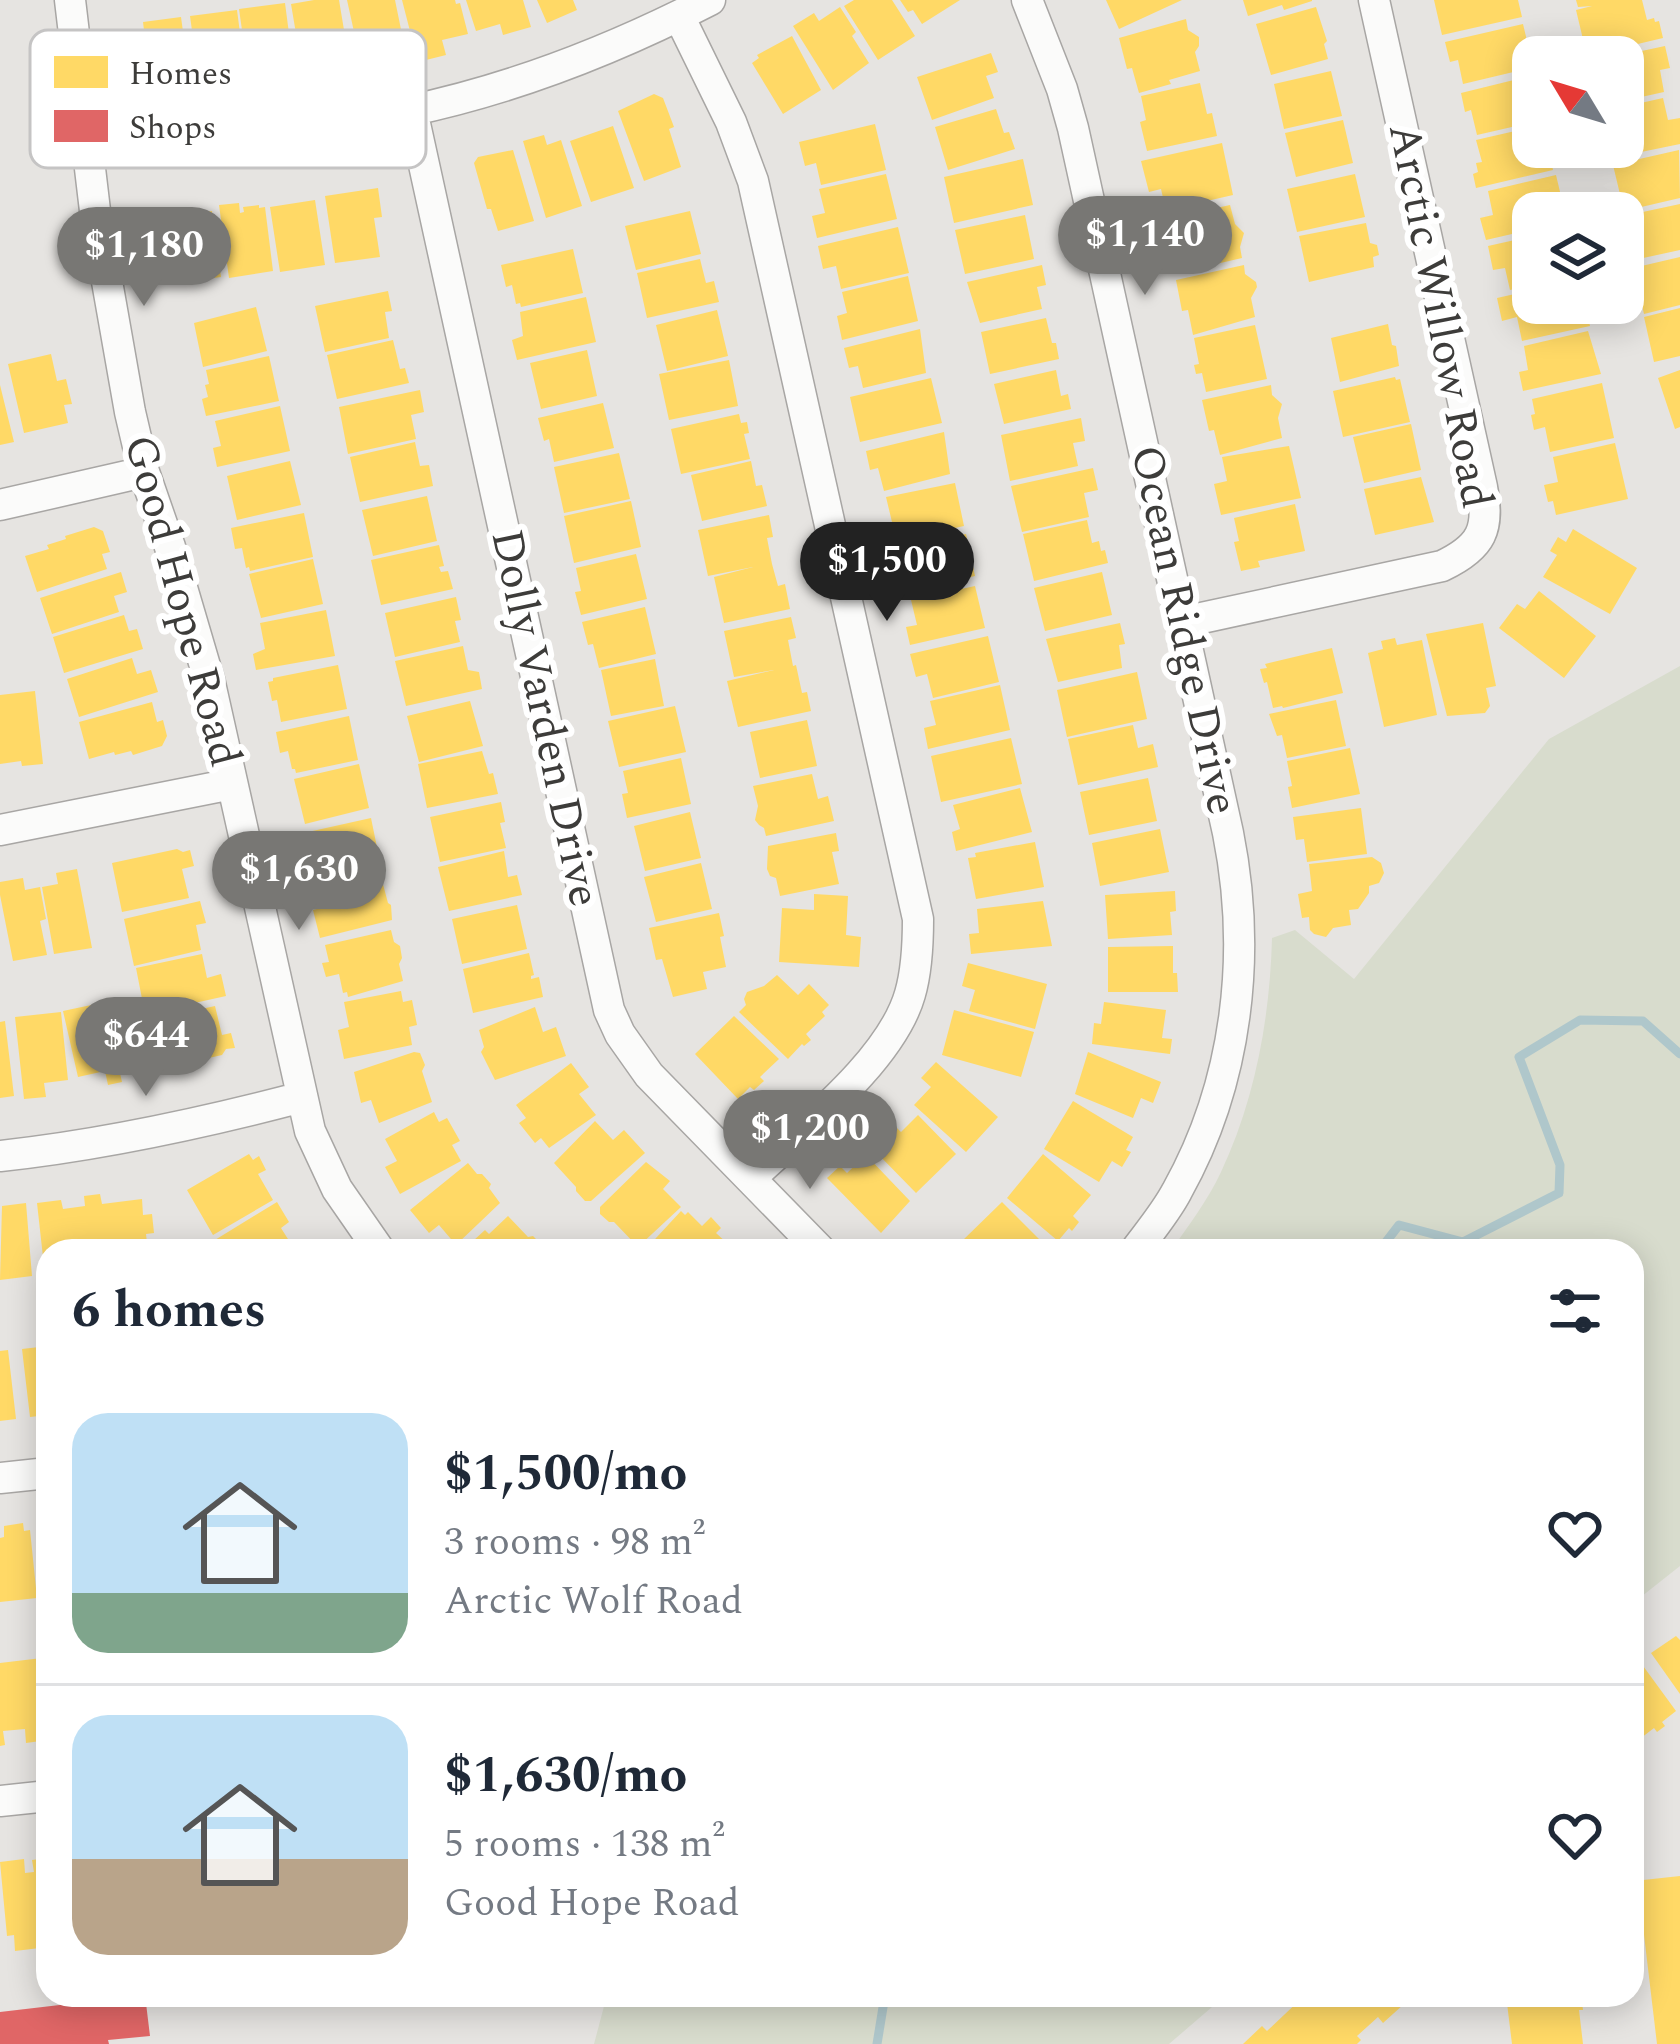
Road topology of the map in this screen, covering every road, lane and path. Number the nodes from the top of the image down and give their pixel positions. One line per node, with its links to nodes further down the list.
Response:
1 (70, 0): 6 (street, Good Hope Road)
2 (710, 0): 5 (street)
3 (1028, 0): 12 (street, Ocean Ridge Drive)
4 (1373, 0): 12 (street, Arctic Willow Road)
5 (679, 16): 7 (street); 17 (street)
6 (74, 30)
7 (426, 106)
8 (91, 168): 10 (street, Good Hope Road)
9 (425, 168): 17 (street, Dolly Varden Drive)
10 (143, 472): 11 (street); 13 (street, Good Hope Road)
11 (0, 505)
12 (1183, 622): 20 (street, Ocean Ridge Drive)
13 (232, 784): 14 (street); 15 (street, Good Hope Road)
14 (0, 830)
15 (302, 1097): 16 (street); 18 (street, Good Hope Road)
16 (0, 1156)
17 (751, 1178): 19 (street, Dolly Varden Drive)
18 (372, 1239)
19 (809, 1239)
20 (1143, 1239)
21 (36, 1474): 22 (street)
22 (0, 1478)
23 (36, 1797): 24 (street)
24 (0, 1801)

